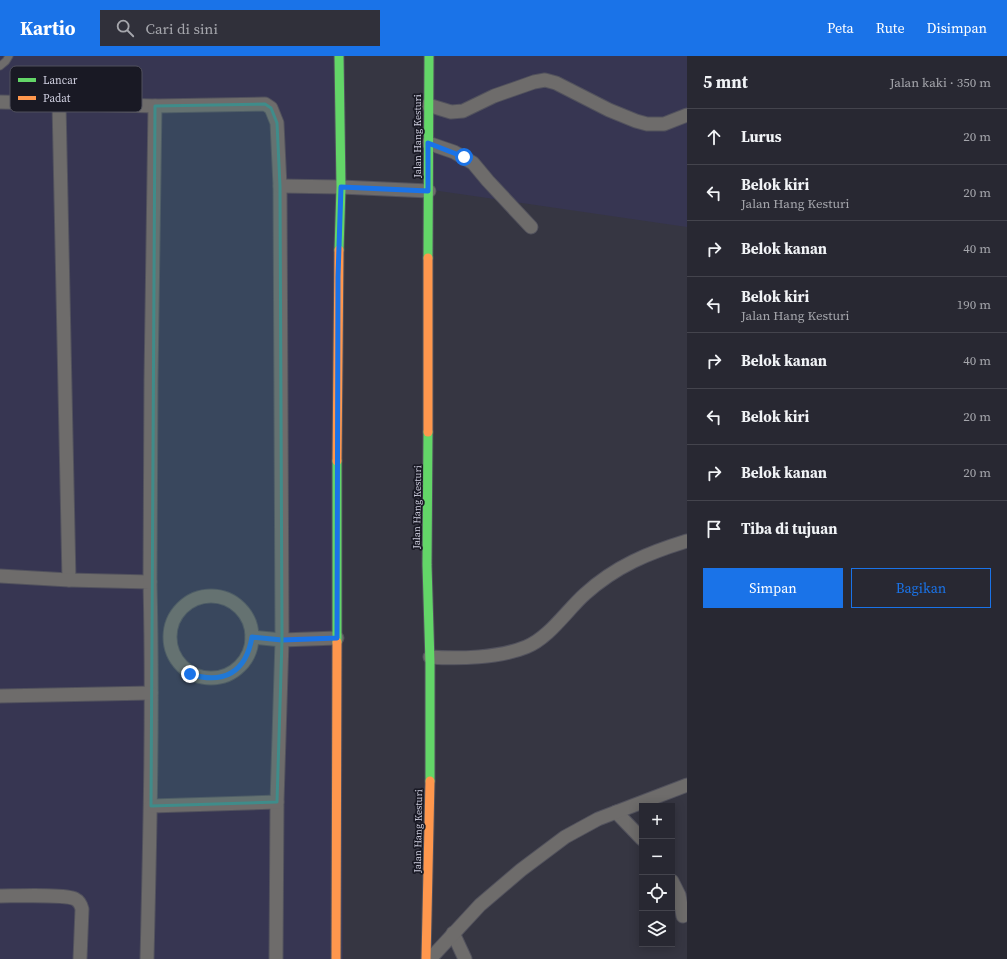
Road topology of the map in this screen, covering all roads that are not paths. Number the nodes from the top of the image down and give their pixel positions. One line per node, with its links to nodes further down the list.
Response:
1 (9, 56): 4 (lane)
2 (339, 56): 14 (main road)
3 (429, 56): 7 (main road, Jalan Hang Kesturi)
4 (0, 66)
5 (0, 102): 6 (street)
6 (10, 102)
7 (428, 105): 11 (street); 12 (main road, Jalan Hang Kesturi)
8 (142, 106): 9 (street)
9 (155, 106): 13 (street); 20 (street)
10 (59, 112): 19 (street)
11 (687, 115)
12 (428, 143): 15 (main road, Jalan Hang Kesturi); 16 (street)
13 (280, 186): 14 (street); 25 (street)
14 (341, 187): 15 (street); 23 (main road)
15 (428, 191): 26 (main road, Jalan Hang Kesturi)
16 (531, 227)
17 (687, 541): 26 (street)
18 (0, 576): 19 (street)
19 (69, 580): 20 (street)
20 (150, 582): 24 (street)
21 (252, 637): 22 (street); 22 (street); 25 (street)
22 (169, 638): 24 (street)
23 (337, 638): 25 (street); 41 (main road)
24 (152, 640): 27 (street)
25 (282, 640): 30 (street)
26 (430, 657): 42 (main road, Jalan Hang Kesturi)
27 (151, 694): 28 (street); 31 (street)
28 (0, 696)
29 (687, 785): 32 (street)
30 (277, 802): 31 (street); 40 (street)
31 (151, 806): 39 (street)
32 (616, 812): 33 (street); 37 (street)
33 (639, 836)
34 (675, 887): 36 (street)
35 (0, 896): 38 (street)
36 (684, 916)
37 (453, 933): 43 (street); 44 (street)
38 (80, 959)
39 (147, 959)
40 (276, 959)
41 (336, 959)
42 (426, 959)
43 (430, 959)
44 (465, 959)

